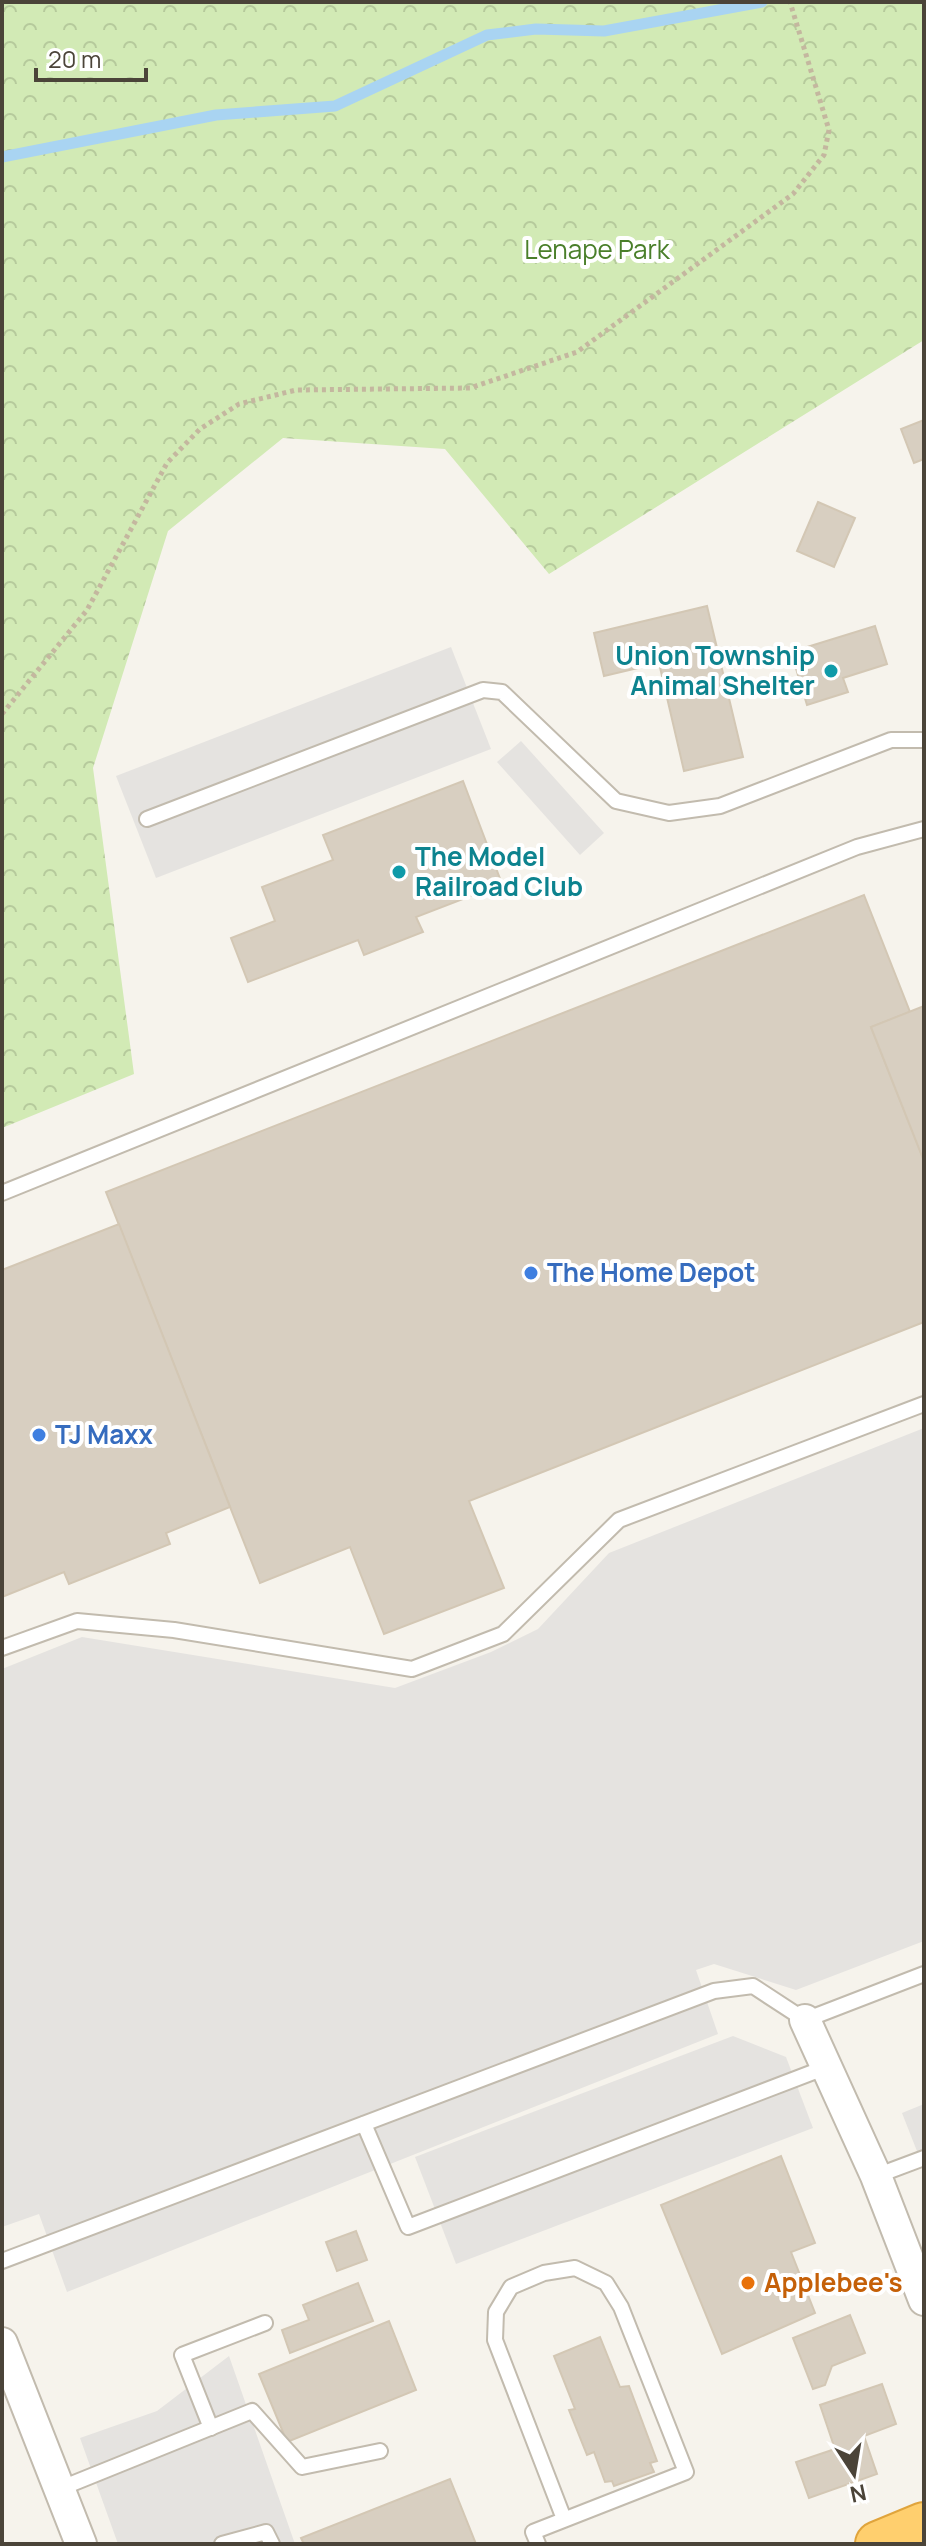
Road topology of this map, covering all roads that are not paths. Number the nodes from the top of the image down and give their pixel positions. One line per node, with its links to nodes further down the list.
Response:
1 (924, 740): 2 (lane)
2 (147, 819)
3 (924, 829): 4 (lane)
4 (2, 1193)
5 (924, 1404): 6 (lane)
6 (2, 1648)
7 (924, 1974): 8 (lane)
8 (805, 2020): 9 (street); 10 (lane)
9 (824, 2068): 10 (lane); 12 (street)
10 (364, 2124): 13 (lane)
11 (924, 2158): 12 (lane)
12 (876, 2176): 14 (street)
13 (2, 2261)
14 (924, 2300)
15 (265, 2323): 17 (lane)
16 (2, 2343): 19 (street)
17 (211, 2428): 18 (lane); 19 (lane)
18 (380, 2451)
19 (59, 2489): 23 (street)
20 (564, 2519): 20 (lane); 22 (lane)
21 (924, 2525): 26 (highway)
22 (535, 2538)
23 (81, 2544)
24 (222, 2544): 25 (lane)
25 (272, 2544)
26 (878, 2544)

